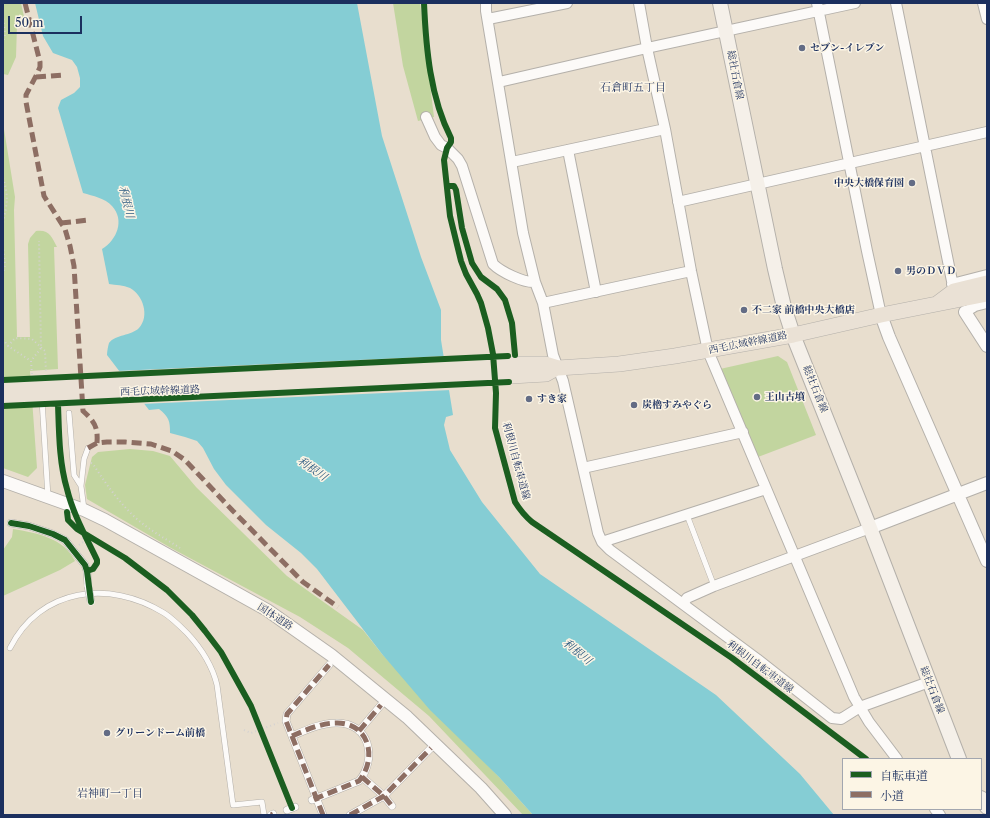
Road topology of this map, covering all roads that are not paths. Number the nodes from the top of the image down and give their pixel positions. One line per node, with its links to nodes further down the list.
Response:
1 (486, 3): 9 (street)
2 (567, 3): 9 (street)
3 (639, 3): 12 (street)
4 (720, 3): 11 (main road, 総社石倉線)
5 (855, 3): 8 (street)
6 (896, 3): 17 (street)
7 (983, 3): 10 (street)
8 (818, 7): 11 (street); 20 (street)
9 (488, 19): 13 (street)
10 (987, 19)
11 (726, 31): 12 (street); 21 (main road, 総社石倉線)
12 (646, 48): 13 (street); 15 (street)
13 (499, 82): 19 (street)
14 (426, 117): 25 (street)
15 (665, 129): 18 (street); 22 (street)
16 (987, 132): 17 (street)
17 (924, 146): 20 (street); 27 (street)
18 (568, 150): 19 (street); 28 (street)
19 (512, 162): 25 (street)
20 (849, 163): 21 (street); 34 (street)
21 (757, 184): 22 (street); 35 (main road, 総社石倉線)
22 (678, 202): 23 (street)
23 (691, 271): 28 (street); 37 (street)
24 (987, 275): 27 (street)
25 (535, 282): 32 (street)
26 (987, 283): 27 (main road, 西毛広域幹線道路)
27 (953, 287): 30 (main road, 西毛広域幹線道路)
28 (596, 292): 32 (street)
29 (987, 294): 30 (main road, 西毛広域幹線道路)
30 (938, 303): 34 (main road, 西毛広域幹線道路)
31 (987, 303): 33 (street)
32 (543, 304): 38 (street)
33 (965, 312): 36 (street)
34 (881, 315): 35 (main road, 西毛広域幹線道路); 51 (street)
35 (793, 335): 37 (main road, 西毛広域幹線道路); 56 (main road, 総社石倉線)
36 (987, 346)
37 (708, 351): 38 (main road, 西毛広域幹線道路); 44 (street)
38 (557, 368): 39 (main road, 西毛広域幹線道路); 46 (street)
39 (511, 370): 40 (main road, 西毛広域幹線道路, bridge); 41 (main road, 西毛広域幹線道路, bridge)
40 (3, 386)
41 (3, 398)
42 (3, 402): 52 (lane)
43 (69, 414): 49 (lane)
44 (743, 432): 46 (street); 50 (street)
45 (88, 448): 49 (lane)
46 (583, 468): 57 (street)
47 (3, 481): 52 (street, 国体道路)
48 (987, 483): 51 (street)
49 (81, 486): 53 (lane)
50 (766, 489): 54 (street); 58 (street)
51 (957, 495): 56 (street); 59 (street)
52 (48, 498): 53 (street, 国体道路)
53 (84, 510): 83 (street, 国体道路)
54 (687, 515): 57 (street); 60 (lane)
55 (11, 524): 61 (street, bridge)
56 (870, 528): 58 (street); 65 (main road, 総社石倉線)
57 (602, 542): 62 (street)
58 (795, 556): 60 (street); 67 (street)
59 (987, 561)
60 (714, 586): 62 (street)
61 (91, 602)
62 (683, 604): 67 (street)
63 (10, 648): 80 (lane)
64 (329, 665): 69 (street)
65 (929, 682): 67 (street); 72 (main road, 総社石倉線)
66 (381, 705): 68 (street)
67 (860, 707): 71 (street)
68 (359, 731): 69 (street); 73 (street)
69 (292, 736): 75 (street)
70 (431, 748): 74 (street)
71 (896, 758)
72 (959, 758)
73 (362, 777): 74 (street); 75 (street)
74 (384, 796): 76 (street); 82 (street)
75 (314, 800): 81 (street)
76 (392, 806)
77 (296, 807): 78 (street)
78 (287, 810)
79 (987, 812): 84 (street)
80 (264, 815)
81 (323, 815)
82 (350, 815)
83 (505, 815)
84 (982, 815)

